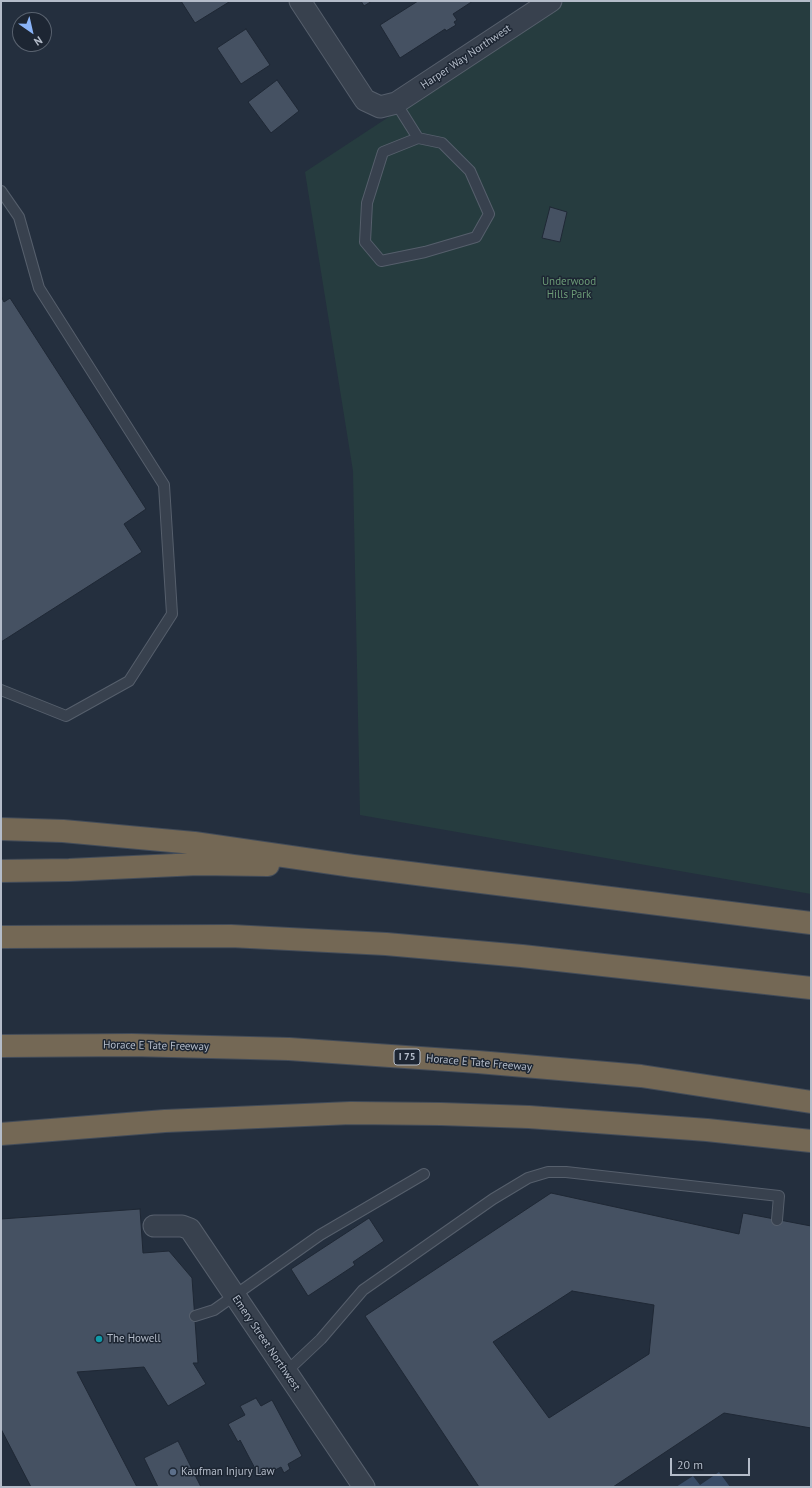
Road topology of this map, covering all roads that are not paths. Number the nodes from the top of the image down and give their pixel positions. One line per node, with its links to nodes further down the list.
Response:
1 (300, 1): 3 (street)
2 (550, 1): 3 (street, Harper Way Northwest)
3 (388, 105): 4 (lane)
4 (418, 138): 4 (lane)
5 (1, 191): 6 (lane)
6 (1, 690)
7 (1, 829): 8 (highway)
8 (353, 866): 9 (highway); 10 (highway)
9 (1, 871)
10 (811, 923)
11 (1, 937): 12 (highway)
12 (811, 988)
13 (1, 1046): 14 (highway, Horace E Tate Freeway / I 75)
14 (811, 1102)
15 (1, 1134): 16 (highway)
16 (811, 1142)
17 (424, 1174): 20 (lane)
18 (777, 1220): 22 (lane)
19 (154, 1226): 20 (street, Emery Street Northwest)
20 (234, 1297): 21 (lane); 22 (street, Emery Street Northwest)
21 (195, 1316)
22 (286, 1372): 23 (street, Emery Street Northwest)
23 (359, 1485)

